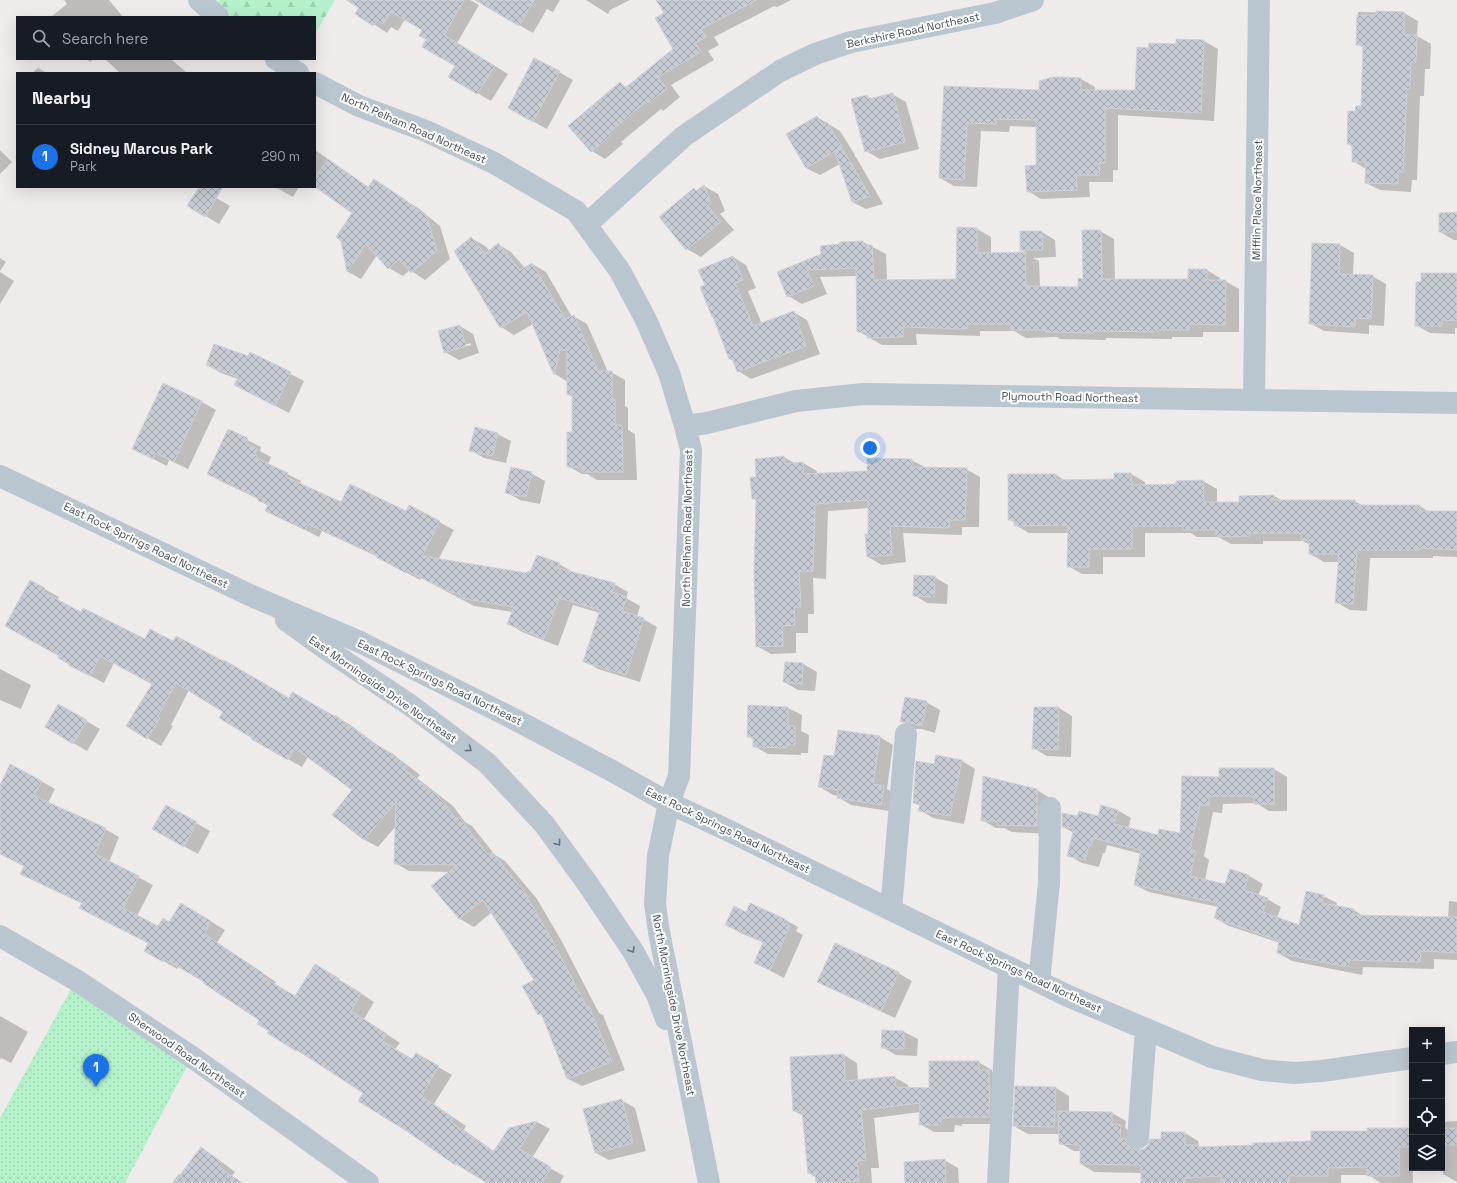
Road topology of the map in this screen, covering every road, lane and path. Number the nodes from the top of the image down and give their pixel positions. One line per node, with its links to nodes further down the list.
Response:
1 (1033, 0): 6 (street, Berkshire Road Northeast)
2 (1259, 0): 7 (street, Mifflin Place Northeast)
3 (278, 60): 4 (street)
4 (296, 72)
5 (316, 84): 6 (street, North Pelham Road Northeast)
6 (587, 224): 9 (street, North Pelham Road Northeast)
7 (1254, 400): 8 (street, Plymouth Road Northeast); 9 (street, Plymouth Road Northeast)
8 (1457, 403)
9 (685, 426): 13 (street, North Pelham Road Northeast)
10 (0, 476): 11 (street, East Rock Springs Road Northeast)
11 (254, 597): 13 (street, East Rock Springs Road Northeast); 23 (street, East Morningside Drive Northeast, one-way to 23)
12 (906, 734): 15 (street)
13 (669, 803): 15 (street, East Rock Springs Road Northeast); 23 (street, North Morningside Drive Northeast)
14 (1050, 808): 18 (street)
15 (891, 910): 17 (street, East Rock Springs Road Northeast)
16 (0, 936): 25 (street, Sherwood Road Northeast)
17 (1008, 967): 18 (street, East Rock Springs Road Northeast); 27 (street)
18 (1039, 982): 19 (street, East Rock Springs Road Northeast)
19 (1146, 1029): 22 (street, East Rock Springs Road Northeast); 24 (street)
20 (1457, 1052): 21 (street)
21 (1445, 1054)
22 (1409, 1058)
23 (686, 1068): 26 (street, North Morningside Drive Northeast)
24 (1138, 1138)
25 (368, 1183)
26 (709, 1183)
27 (998, 1183)

